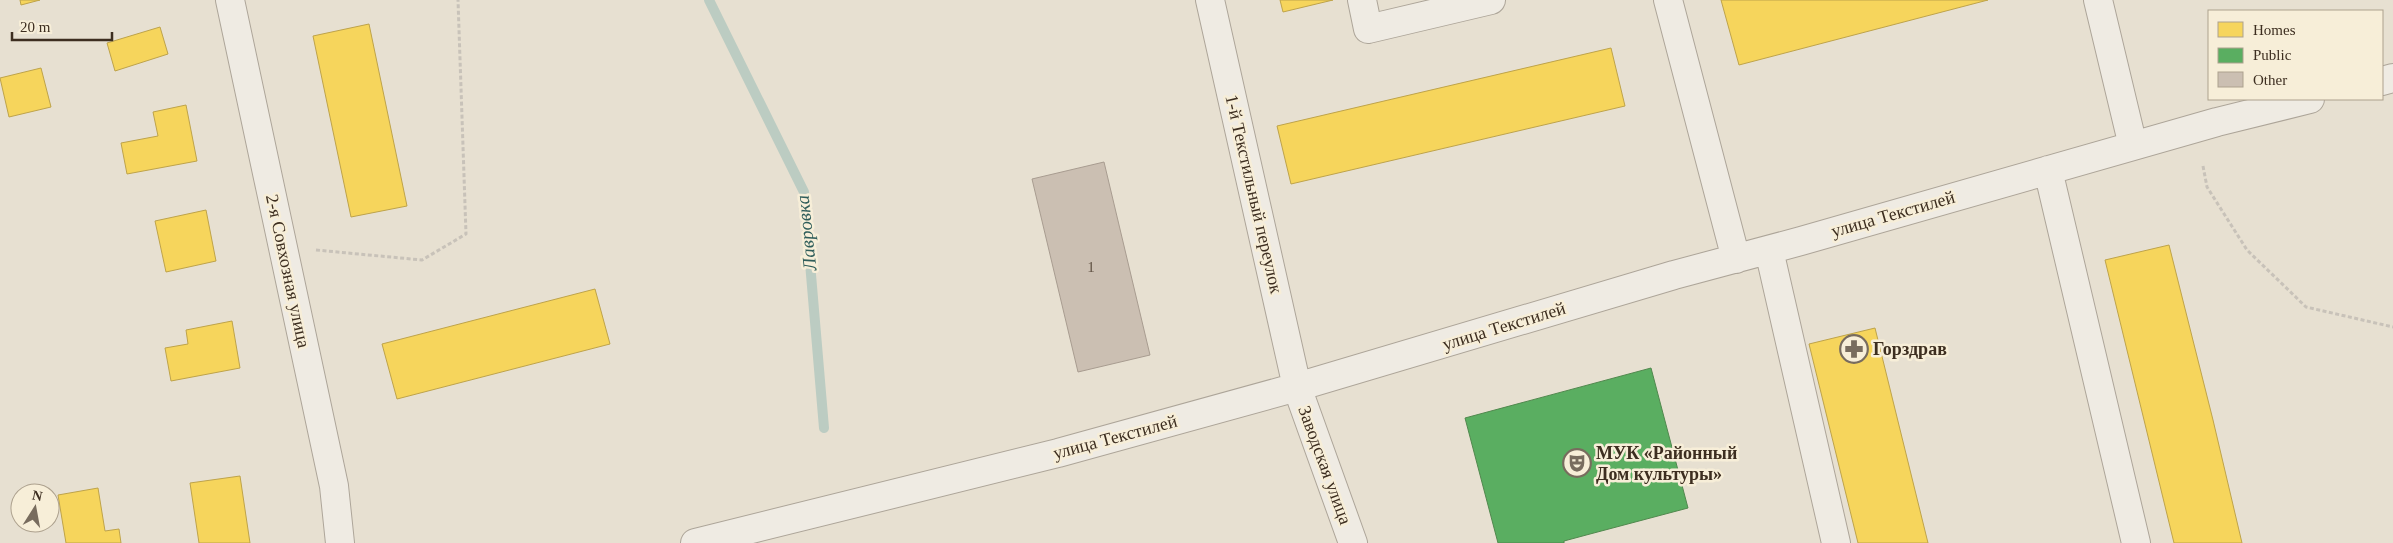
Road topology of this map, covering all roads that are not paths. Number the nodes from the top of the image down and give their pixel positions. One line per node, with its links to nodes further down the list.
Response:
1 (230, 0): 13 (street, 2-я Совхозная улица)
2 (1210, 0): 12 (street, 1-й Текстильный переулок)
3 (1362, 0): 4 (street)
4 (1491, 0)
5 (1668, 0): 11 (street)
6 (2098, 0): 8 (street)
7 (2306, 100): 8 (street, улица Текстилей)
8 (2133, 146): 9 (street, улица Текстилей)
9 (2048, 170): 10 (street, улица Текстилей); 17 (street)
10 (1769, 250): 11 (street, улица Текстилей); 16 (street)
11 (1736, 259): 12 (street, улица Текстилей)
12 (1297, 387): 14 (street, улица Текстилей); 15 (street, Заводская улица)
13 (340, 543)
14 (695, 543)
15 (1353, 543)
16 (1836, 543)
17 (2136, 543)

